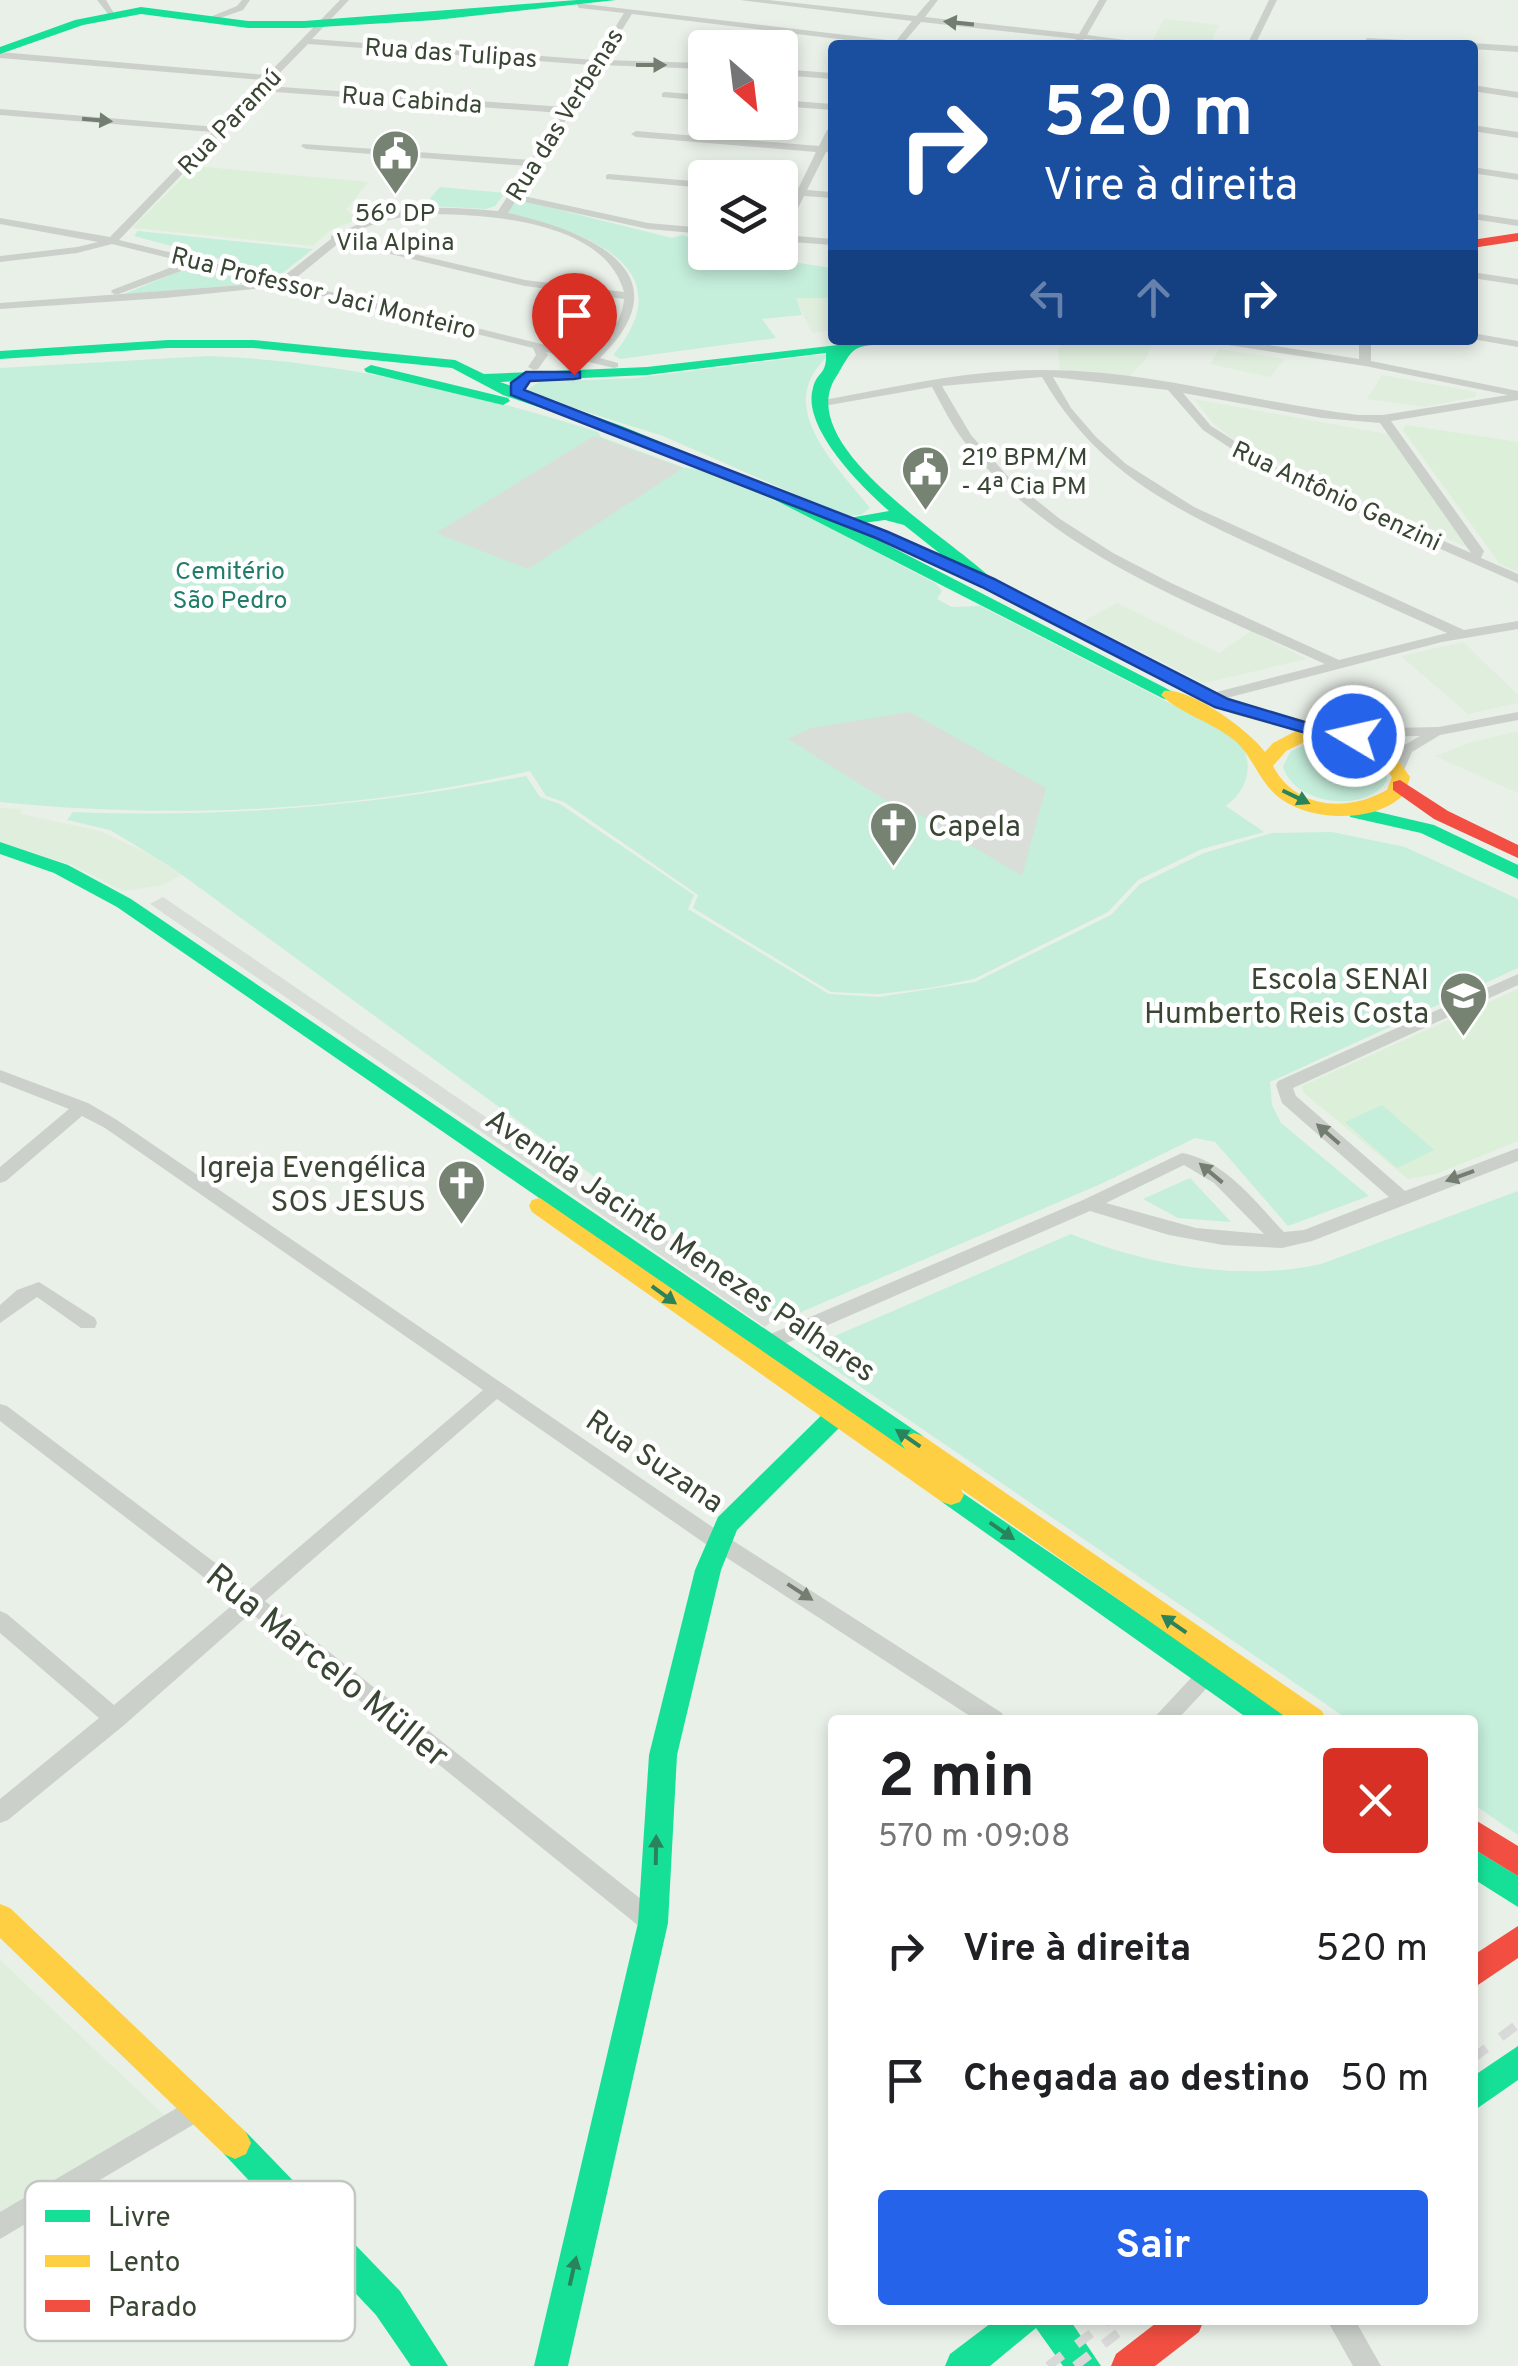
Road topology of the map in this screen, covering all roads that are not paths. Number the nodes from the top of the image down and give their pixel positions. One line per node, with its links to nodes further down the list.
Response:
1 (246, 0): 9 (street)
2 (345, 0): 11 (street, Rua Paramú)
3 (744, 0): 10 (street)
4 (934, 0): 10 (street)
5 (1103, 0): 15 (street)
6 (1273, 0): 16 (street)
7 (106, 6): 9 (main road); 20 (main road)
8 (619, 7): 11 (main road); 12 (street); 21 (street, Rua das Verbenas)
9 (208, 18): 11 (main road)
10 (919, 19): 13 (street); 14 (street, one-way to 10)
11 (324, 23): 17 (street, Rua Paramú)
12 (868, 40)
13 (901, 40)
14 (1072, 40)
15 (1080, 40)
16 (1253, 40)
17 (306, 41): 21 (street, Rua das Tulipas); 25 (street, Rua Paramú)
18 (1478, 46): 19 (street)
19 (1518, 49)
20 (0, 53): 25 (street)
21 (596, 62): 22 (street, Rua das Tulipas, one-way to 22); 33 (street, Rua das Verbenas)
22 (688, 65)
23 (798, 73): 24 (street)
24 (828, 76)
25 (270, 78): 26 (street, Rua Paramú)
26 (260, 88): 33 (street, Rua Cabinda); 36 (street, Rua Paramú)
27 (1478, 89): 29 (street)
28 (664, 94): 30 (street)
29 (1518, 95)
30 (688, 96)
31 (798, 105): 32 (street)
32 (828, 108)
33 (564, 110): 41 (street, Rua das Verbenas)
34 (0, 112): 36 (street, one-way to 36)
35 (1478, 129): 38 (street)
36 (220, 130): 59 (street, Rua Paramú)
37 (636, 134): 40 (street)
38 (1518, 135)
39 (306, 146): 41 (street)
40 (828, 149): 46 (street)
41 (532, 163): 48 (street, Rua das Verbenas)
42 (1478, 171): 44 (street)
43 (609, 176): 45 (street)
44 (1518, 177)
45 (688, 183)
46 (800, 192): 47 (street); 49 (street)
47 (828, 195)
48 (512, 196): 50 (street, Rua das Verbenas); 55 (street)
49 (798, 196)
50 (500, 215): 57 (street); 68 (street)
51 (1478, 217): 53 (street)
52 (0, 221): 54 (street, Rua Professor Jaci Monteiro)
53 (1518, 223)
54 (52, 228): 59 (street, Rua Professor Jaci Monteiro); 62 (street)
55 (688, 230)
56 (1518, 237): 61 (main road)
57 (335, 238): 67 (street); 68 (street)
58 (798, 239): 60 (street)
59 (112, 241): 62 (street); 64 (street, Rua Professor Jaci Monteiro)
60 (828, 242)
61 (1478, 243)
62 (40, 256): 63 (street)
63 (0, 260)
64 (195, 261): 67 (street, Rua Professor Jaci Monteiro); 69 (street)
65 (1478, 276): 66 (street)
66 (1518, 282)
67 (282, 283): 69 (street); 81 (street, Rua Professor Jaci Monteiro)
68 (630, 296): 77 (street)
69 (98, 300): 70 (street)
70 (0, 306)
71 (1478, 337): 72 (street)
72 (1518, 344)
73 (1257, 345): 80 (street)
74 (1366, 345): 80 (street)
75 (840, 348): 77 (main road); 81 (main road); 88 (main road)
76 (0, 355): 79 (main road)
77 (604, 361): 81 (main road); 81 (street, Rua Professor Jaci Monteiro)
78 (0, 363): 83 (main road)
79 (455, 364): 81 (main road); 83 (main road); 84 (main road)
80 (1371, 364): 87 (street)
81 (532, 368): 84 (main road); 90 (main road)
82 (1046, 374): 85 (street); 86 (street); 98 (street)
83 (418, 378): 84 (main road); 90 (main road)
84 (483, 378)
85 (936, 386): 88 (street); 99 (street)
86 (1172, 388): 89 (street); 93 (street, Rua Antônio Genzini)
87 (1518, 392): 89 (street)
88 (818, 404): 92 (main road)
89 (1383, 419): 93 (street)
90 (632, 437): 91 (main road)
91 (794, 503): 92 (main road); 92 (main road)
92 (875, 521): 94 (main road); 96 (main road); 96 (main road)
93 (1474, 560): 95 (street, Rua Antônio Genzini)
94 (925, 569): 96 (main road); 104 (main road)
95 (1518, 579)
96 (988, 583): 100 (main road)
97 (1518, 625): 98 (street)
98 (1460, 634): 99 (street)
99 (1336, 664): 100 (street)
100 (1210, 698): 103 (main road)
101 (1518, 716): 102 (street)
102 (1439, 731): 103 (street); 105 (street)
103 (1328, 732): 104 (main road); 105 (main road)
104 (1266, 763): 106 (main road, one-way to 106)
105 (1399, 776): 106 (main road); 108 (main road)
106 (1343, 810): 110 (main road)
107 (0, 848): 112 (main road, Avenida Jacinto Menezes Palhares)
108 (1518, 852)
109 (0, 857): 112 (main road, Avenida Jacinto Menezes Palhares)
110 (1518, 873)
111 (1518, 979): 117 (street, one-way to 111)
112 (308, 1034): 122 (main road, Avenida Jacinto Menezes Palhares)
113 (0, 1076): 114 (street, Rua Suzana)
114 (82, 1108): 116 (street); 123 (street, Rua Suzana)
115 (1518, 1154): 117 (street, one-way to 117)
116 (0, 1177)
117 (1402, 1198): 119 (street)
118 (1089, 1204): 119 (street); 119 (street, one-way to 118); 122 (street)
119 (1282, 1241)
120 (0, 1316): 121 (street)
121 (88, 1323)
122 (756, 1348): 124 (main road, Avenida Jacinto Menezes Palhares)
123 (496, 1389): 126 (street, Rua Suzana); 127 (street)
124 (844, 1407): 126 (main road); 129 (main road, Avenida Jacinto Menezes Palhares)
125 (1, 1413): 127 (street, Rua Marcelo Müller)
126 (718, 1540): 130 (street, one-way to 130); 141 (main road, Rua Suzana, one-way to 126)
127 (250, 1600): 134 (street); 141 (street, Rua Marcelo Müller)
128 (0, 1620): 134 (street)
129 (1215, 1666): 131 (street); 132 (main road, Avenida Jacinto Menezes Palhares); 133 (main road, Avenida Jacinto Menezes Palhares)
130 (986, 1715)
131 (1168, 1715)
132 (1267, 1715)
133 (1303, 1715)
134 (115, 1719): 135 (street)
135 (0, 1813)
136 (1478, 1836): 137 (main road)
137 (1518, 1862)
138 (1478, 1865): 139 (main road)
139 (1518, 1893)
140 (0, 1918): 146 (main road)
141 (653, 1924): 157 (main road, Rua Suzana, one-way to 141)
142 (1518, 1940): 143 (main road)
143 (1478, 1970)
144 (1518, 2061): 145 (main road)
145 (1478, 2092)
146 (198, 2106): 147 (street); 148 (main road)
147 (74, 2181)
148 (270, 2181)
149 (25, 2211): 150 (street)
150 (0, 2226)
151 (355, 2269): 156 (main road)
152 (1015, 2325): 158 (main road)
153 (1053, 2325): 159 (main road)
154 (1181, 2325): 160 (main road)
155 (1343, 2325): 161 (street)
156 (431, 2366)
157 (551, 2366)
158 (962, 2366)
159 (1084, 2366)
160 (1128, 2366)
161 (1368, 2366)

